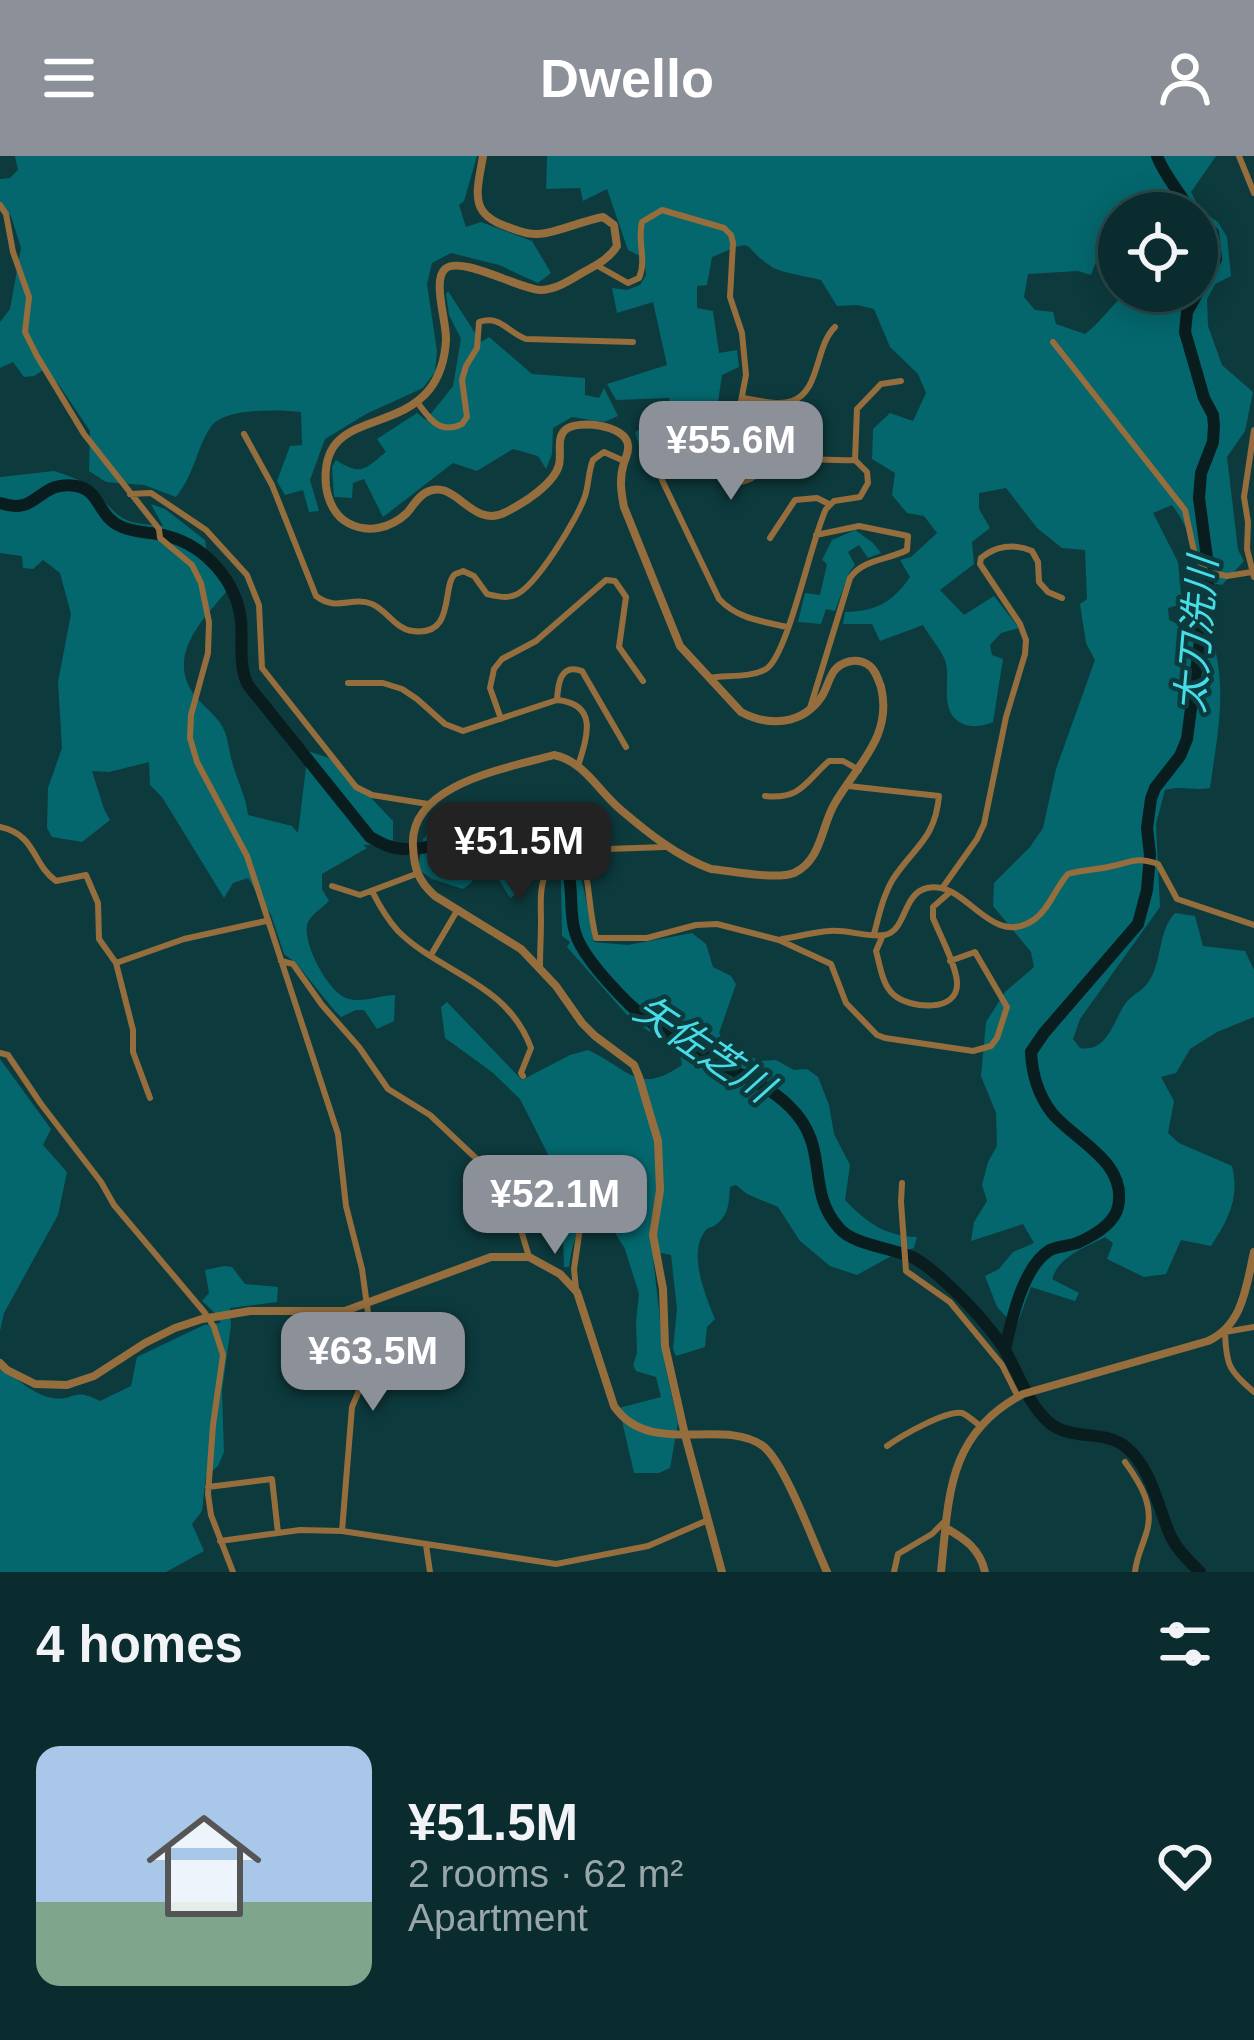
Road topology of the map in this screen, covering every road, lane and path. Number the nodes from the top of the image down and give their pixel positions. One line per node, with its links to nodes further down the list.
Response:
1 (484, 156): 5 (street)
2 (1239, 156): 3 (street)
3 (1254, 193)
4 (0, 205): 17 (street)
5 (596, 265): 10 (street); 11 (street)
6 (836, 328): 10 (street)
7 (633, 342): 11 (street)
8 (1053, 342): 23 (street)
9 (901, 381): 14 (street)
10 (743, 398): 14 (street)
11 (417, 402): 15 (street)
12 (1254, 430): 23 (street)
13 (244, 434): 15 (street)
14 (855, 460): 18 (street)
15 (624, 461): 26 (street)
16 (662, 480): 25 (street)
17 (130, 494): 37 (street); 47 (street)
18 (829, 504): 20 (street); 22 (street)
19 (910, 525): 21 (street)
20 (816, 535): 21 (street); 25 (street)
21 (908, 536): 30 (street)
22 (770, 538)
23 (1253, 575)
24 (1062, 598): 44 (street)
25 (787, 627): 26 (street)
26 (709, 678): 30 (street)
27 (643, 681): 31 (street)
28 (348, 683): 31 (street)
29 (556, 700): 31 (street); 32 (street); 33 (street)
30 (810, 709): 34 (street)
31 (501, 719)
32 (626, 747)
33 (578, 766): 37 (street); 40 (street)
34 (859, 770): 35 (street); 36 (street)
35 (847, 785): 40 (street); 50 (street)
36 (765, 796)
37 (428, 804): 42 (street)
38 (532, 818): 41 (street)
39 (0, 827): 56 (street)
40 (669, 846): 41 (street)
41 (574, 851): 51 (street); 57 (street)
42 (416, 874): 45 (street); 46 (street)
43 (332, 886): 45 (street)
44 (946, 890): 48 (street); 50 (street); 55 (street)
45 (372, 891): 53 (street)
46 (458, 909): 53 (street); 57 (street)
47 (266, 921): 54 (street); 56 (street)
48 (1254, 925)
49 (860, 933): 50 (street); 51 (street); 52 (street)
50 (878, 934): 52 (street)
51 (778, 940): 55 (street)
52 (876, 951): 55 (street)
53 (431, 955): 59 (street)
54 (281, 961): 64 (street); 66 (street)
55 (950, 961)
56 (116, 963): 60 (street)
57 (540, 968): 74 (street)
58 (0, 1053): 67 (street)
59 (523, 1076)
60 (150, 1098)
61 (902, 1183): 72 (street)
62 (581, 1221): 65 (street)
63 (1254, 1252): 69 (street)
64 (529, 1257): 65 (street); 66 (street)
65 (577, 1292): 74 (street)
66 (365, 1305): 67 (street); 80 (street)
67 (208, 1318): 70 (street); 77 (street)
68 (1254, 1327): 69 (street)
69 (1225, 1332): 71 (street); 72 (street)
70 (0, 1364)
71 (1254, 1392)
72 (1020, 1396): 73 (street)
73 (979, 1425): 75 (street); 79 (street)
74 (685, 1435): 78 (street); 87 (street)
75 (887, 1446)
76 (1125, 1462): 91 (street)
77 (208, 1487): 81 (street); 82 (street)
78 (708, 1520): 83 (street); 86 (street)
79 (946, 1524): 88 (street); 89 (street); 90 (street)
80 (342, 1531): 81 (street); 83 (street)
81 (278, 1533): 82 (street)
82 (220, 1541): 84 (street)
83 (426, 1545): 85 (street)
84 (232, 1572)
85 (430, 1572)
86 (722, 1572)
87 (827, 1572)
88 (894, 1572)
89 (941, 1572)
90 (986, 1572)
91 (1135, 1572)

